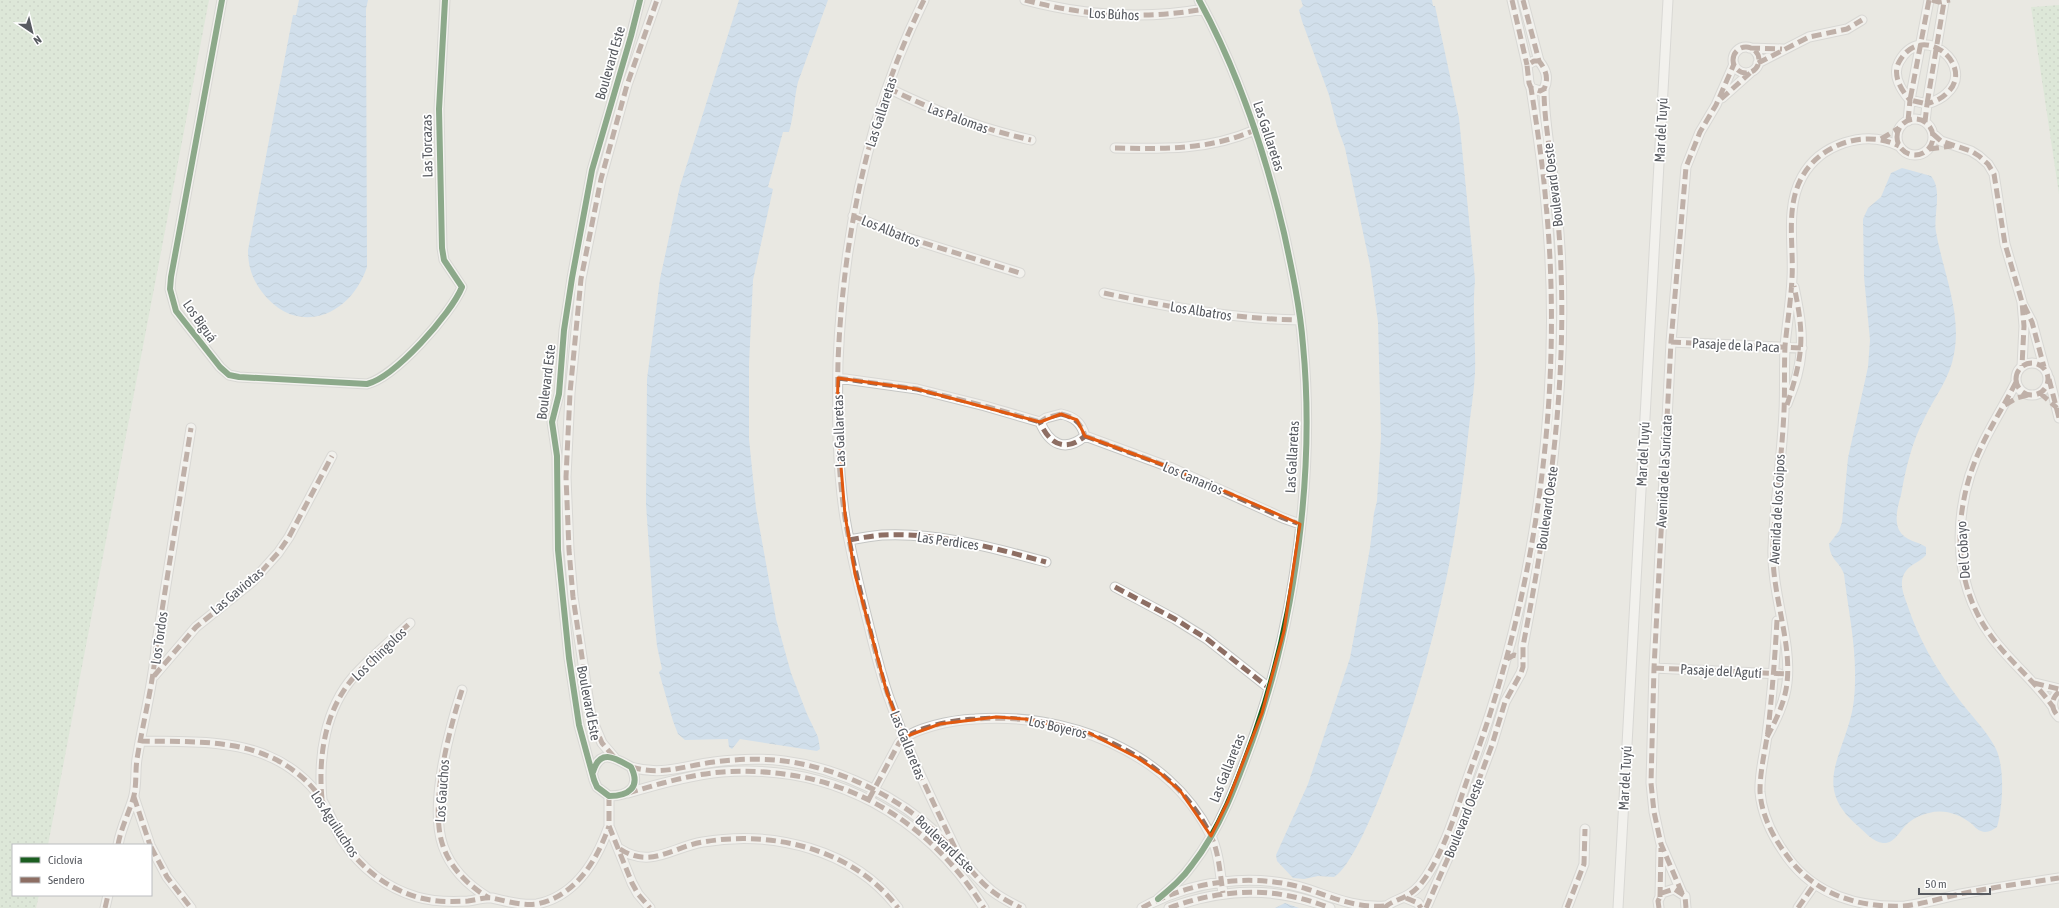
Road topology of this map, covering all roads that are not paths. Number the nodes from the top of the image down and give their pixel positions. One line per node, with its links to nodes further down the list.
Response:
1 (222, 0): 52 (street, Los Biguá)
2 (445, 0): 52 (street, Las Torcazas)
3 (640, 0): 14 (street, Boulevard Este)
4 (657, 0): 15 (street, Boulevard Este)
5 (924, 0): 26 (street, Las Gallaretas)
6 (1025, 0): 13 (street, Los Búhos)
7 (1199, 0): 13 (street, Las Gallaretas)
8 (1512, 0): 24 (street)
9 (1523, 0): 21 (street)
10 (1668, 0): 155 (street, Mar del Tuyú)
11 (1930, 0): 12 (street); 17 (street)
12 (1947, 1): 18 (street)
13 (1204, 9): 35 (street, Las Gallaretas)
14 (636, 14): 15 (street); 39 (street, Boulevard Este)
15 (650, 19): 44 (street, Boulevard Este)
16 (1862, 20): 20 (street, Avenida de la Suricata)
17 (1922, 45): 18 (street); 29 (street); 29 (street)
18 (1936, 46): 30 (street); 30 (street)
19 (1749, 48): 20 (street, Avenida de la Suricata); 22 (street); 23 (street, Avenida de la Suricata)
20 (1784, 49): 22 (street, Avenida de la Suricata)
21 (1539, 61): 24 (street); 28 (street)
22 (1758, 63): 25 (street, Avenida de la Suricata)
23 (1734, 64): 25 (street); 31 (street, Avenida de la Suricata)
24 (1527, 65): 27 (street)
25 (1750, 72): 31 (street, Avenida de la Suricata)
26 (888, 88): 38 (street, Las Palomas); 47 (street, Las Gallaretas)
27 (1531, 88): 28 (street); 45 (street, Boulevard Oeste)
28 (1544, 89): 46 (street, Boulevard Oeste)
29 (1910, 100): 30 (street); 32 (street)
30 (1927, 104): 33 (street)
31 (1716, 105): 58 (street, Avenida de la Suricata)
32 (1908, 121): 33 (street); 34 (street)
33 (1925, 122): 36 (street)
34 (1899, 128): 37 (street, Avenida de los Coipos); 40 (street)
35 (1255, 130): 42 (street); 57 (street, Las Gallaretas)
36 (1933, 134): 41 (street); 43 (street)
37 (1881, 139): 40 (street, Avenida de los Coipos); 50 (street, Avenida de los Coipos)
38 (1031, 140)
39 (598, 146): 44 (street); 49 (street, Boulevard Este)
40 (1899, 146): 43 (street)
41 (1954, 146): 43 (street); 54 (street)
42 (1115, 148)
43 (1929, 148)
44 (609, 149): 51 (street, Boulevard Este)
45 (1541, 162): 46 (street); 56 (street, Boulevard Oeste)
46 (1552, 163): 55 (street, Boulevard Oeste)
47 (853, 216): 48 (street, Los Albatros); 63 (street, Las Gallaretas)
48 (1020, 274)
49 (572, 278): 51 (street); 69 (street, Boulevard Este)
50 (1792, 278): 59 (street, Avenida de los Coipos); 60 (street, Avenida de los Coipos)
51 (581, 279): 72 (street, Boulevard Este)
52 (462, 287)
53 (1104, 292): 57 (street, Los Albatros)
54 (2022, 302): 61 (street); 62 (street)
55 (1562, 304): 56 (street); 79 (street, Boulevard Oeste)
56 (1551, 305): 78 (street, Boulevard Oeste)
57 (1300, 320): 81 (street, Las Gallaretas)
58 (1671, 342): 59 (street, Pasaje de la Paca); 95 (street, Avenida de la Suricata)
59 (1785, 348): 60 (street, Pasaje de la Paca); 70 (street, Avenida de los Coipos)
60 (1802, 348): 70 (street, Avenida de los Coipos)
61 (2022, 366): 62 (street); 65 (street)
62 (2044, 368): 64 (street)
63 (838, 378): 73 (street); 82 (street, Las Gallaretas)
64 (2049, 378): 66 (street); 71 (street)
65 (2016, 382): 67 (street); 68 (street, Del Cobayo)
66 (2040, 393): 67 (street); 71 (street)
67 (2028, 395): 68 (street)
68 (2005, 405): 101 (street, Del Cobayo)
69 (555, 410): 72 (street); 77 (street, Boulevard Este)
70 (1784, 413): 89 (street, Avenida de los Coipos)
71 (2058, 413)
72 (570, 415): 75 (street, Boulevard Este)
73 (1040, 422): 76 (street); 76 (street)
74 (191, 428): 99 (street, Los Tordos)
75 (569, 435): 77 (street); 84 (street, Boulevard Este)
76 (1085, 436): 81 (street, Los Canarios)
77 (554, 438): 83 (street, Boulevard Este)
78 (1544, 440): 79 (street); 86 (street, Boulevard Oeste)
79 (1555, 442): 87 (street, Boulevard Oeste)
80 (332, 456): 99 (street, Las Gaviotas)
81 (1300, 524): 102 (street, Las Gallaretas)
82 (849, 540): 85 (street, Las Perdices); 107 (street, Las Gallaretas)
83 (558, 550): 84 (street); 93 (street, Boulevard Este)
84 (569, 550): 91 (street, Boulevard Este)
85 (1046, 562)
86 (1525, 582): 87 (street); 94 (street, Boulevard Oeste)
87 (1535, 584): 92 (street, Boulevard Oeste)
88 (1115, 587): 102 (street)
89 (1778, 606): 97 (street, Avenida de los Coipos); 98 (street, Avenida de los Coipos)
90 (410, 623): 118 (street, Los Chingolos)
91 (581, 657): 93 (street); 110 (street, Boulevard Este)
92 (1522, 657): 94 (street); 100 (street, Boulevard Oeste)
93 (569, 658): 112 (street, Boulevard Este)
94 (1507, 658): 96 (street, Boulevard Oeste)
95 (1654, 668): 97 (street, Pasaje del Agutí); 126 (street, Avenida de la Suricata)
96 (1502, 672): 100 (street); 119 (street, Boulevard Oeste)
97 (1774, 674): 98 (street, Pasaje del Agutí); 108 (street, Avenida de los Coipos)
98 (1788, 674): 108 (street, Avenida de los Coipos)
99 (154, 676): 109 (street, Los Tordos)
100 (1516, 680): 120 (street, Boulevard Oeste)
101 (2033, 682): 104 (street); 105 (street, Del Cobayo)
102 (1269, 688): 123 (street, Las Gallaretas)
103 (462, 690): 137 (street, Los Gauchos)
104 (2059, 691): 105 (street)
105 (2053, 707): 106 (street, Del Cobayo)
106 (2059, 718)
107 (904, 737): 113 (street); 123 (street, Los Boyeros); 129 (street, Las Gallaretas)
108 (1767, 737): 132 (street, Avenida de los Coipos)
109 (140, 741): 116 (street, Los Tordos); 118 (street, Los Aguiluchos)
110 (614, 757): 111 (street); 112 (street)
111 (631, 767): 113 (street, Boulevard Este); 114 (street)
112 (593, 772): 115 (street)
113 (873, 790): 117 (street); 129 (street, Boulevard Este)
114 (626, 794): 115 (street); 117 (street, Boulevard Este)
115 (609, 796): 121 (street)
116 (134, 797): 124 (street, Los Tordos); 125 (street)
117 (869, 799): 147 (street, Boulevard Este)
118 (322, 800): 137 (street, Los Aguiluchos)
119 (1460, 801): 120 (street); 138 (street, Boulevard Oeste)
120 (1470, 805): 153 (street, Boulevard Oeste)
121 (609, 826): 127 (street); 140 (street, Los Aguiluchos)
122 (1585, 829): 154 (street)
123 (1211, 836): 131 (street, Los Boyeros); 139 (street, Las Gallaretas)
124 (118, 844)
125 (149, 844)
126 (1660, 844): 134 (street, Avenida de la Suricata); 136 (street, Avenida de la Suricata)
127 (620, 849): 145 (street); 146 (street)
128 (152, 850): 144 (street)
129 (958, 854): 148 (street, Boulevard Este)
130 (2059, 878): 132 (street, Avenida de los Coipos)
131 (1222, 883): 133 (street, Los Boyeros); 139 (street); 141 (street)
132 (1814, 884): 157 (street)
133 (1223, 893): 150 (street); 151 (street)
134 (1682, 893): 136 (street); 142 (street, Avenida de la Suricata)
135 (108, 896): 143 (street)
136 (1660, 897): 156 (street, Avenida de la Suricata)
137 (490, 898): 140 (street, Los Aguiluchos)
138 (1406, 898): 141 (street); 152 (street)
139 (1158, 899): 149 (street)
140 (538, 907)
141 (1385, 907)
142 (1687, 907)
143 (105, 908)
144 (190, 908)
145 (650, 908)
146 (898, 908)
147 (984, 908)
148 (1021, 908)
149 (1142, 908)
150 (1169, 908)
151 (1330, 908)
152 (1421, 908)
153 (1426, 908)
154 (1568, 908)
155 (1618, 908)
156 (1659, 908)
157 (1798, 908)

